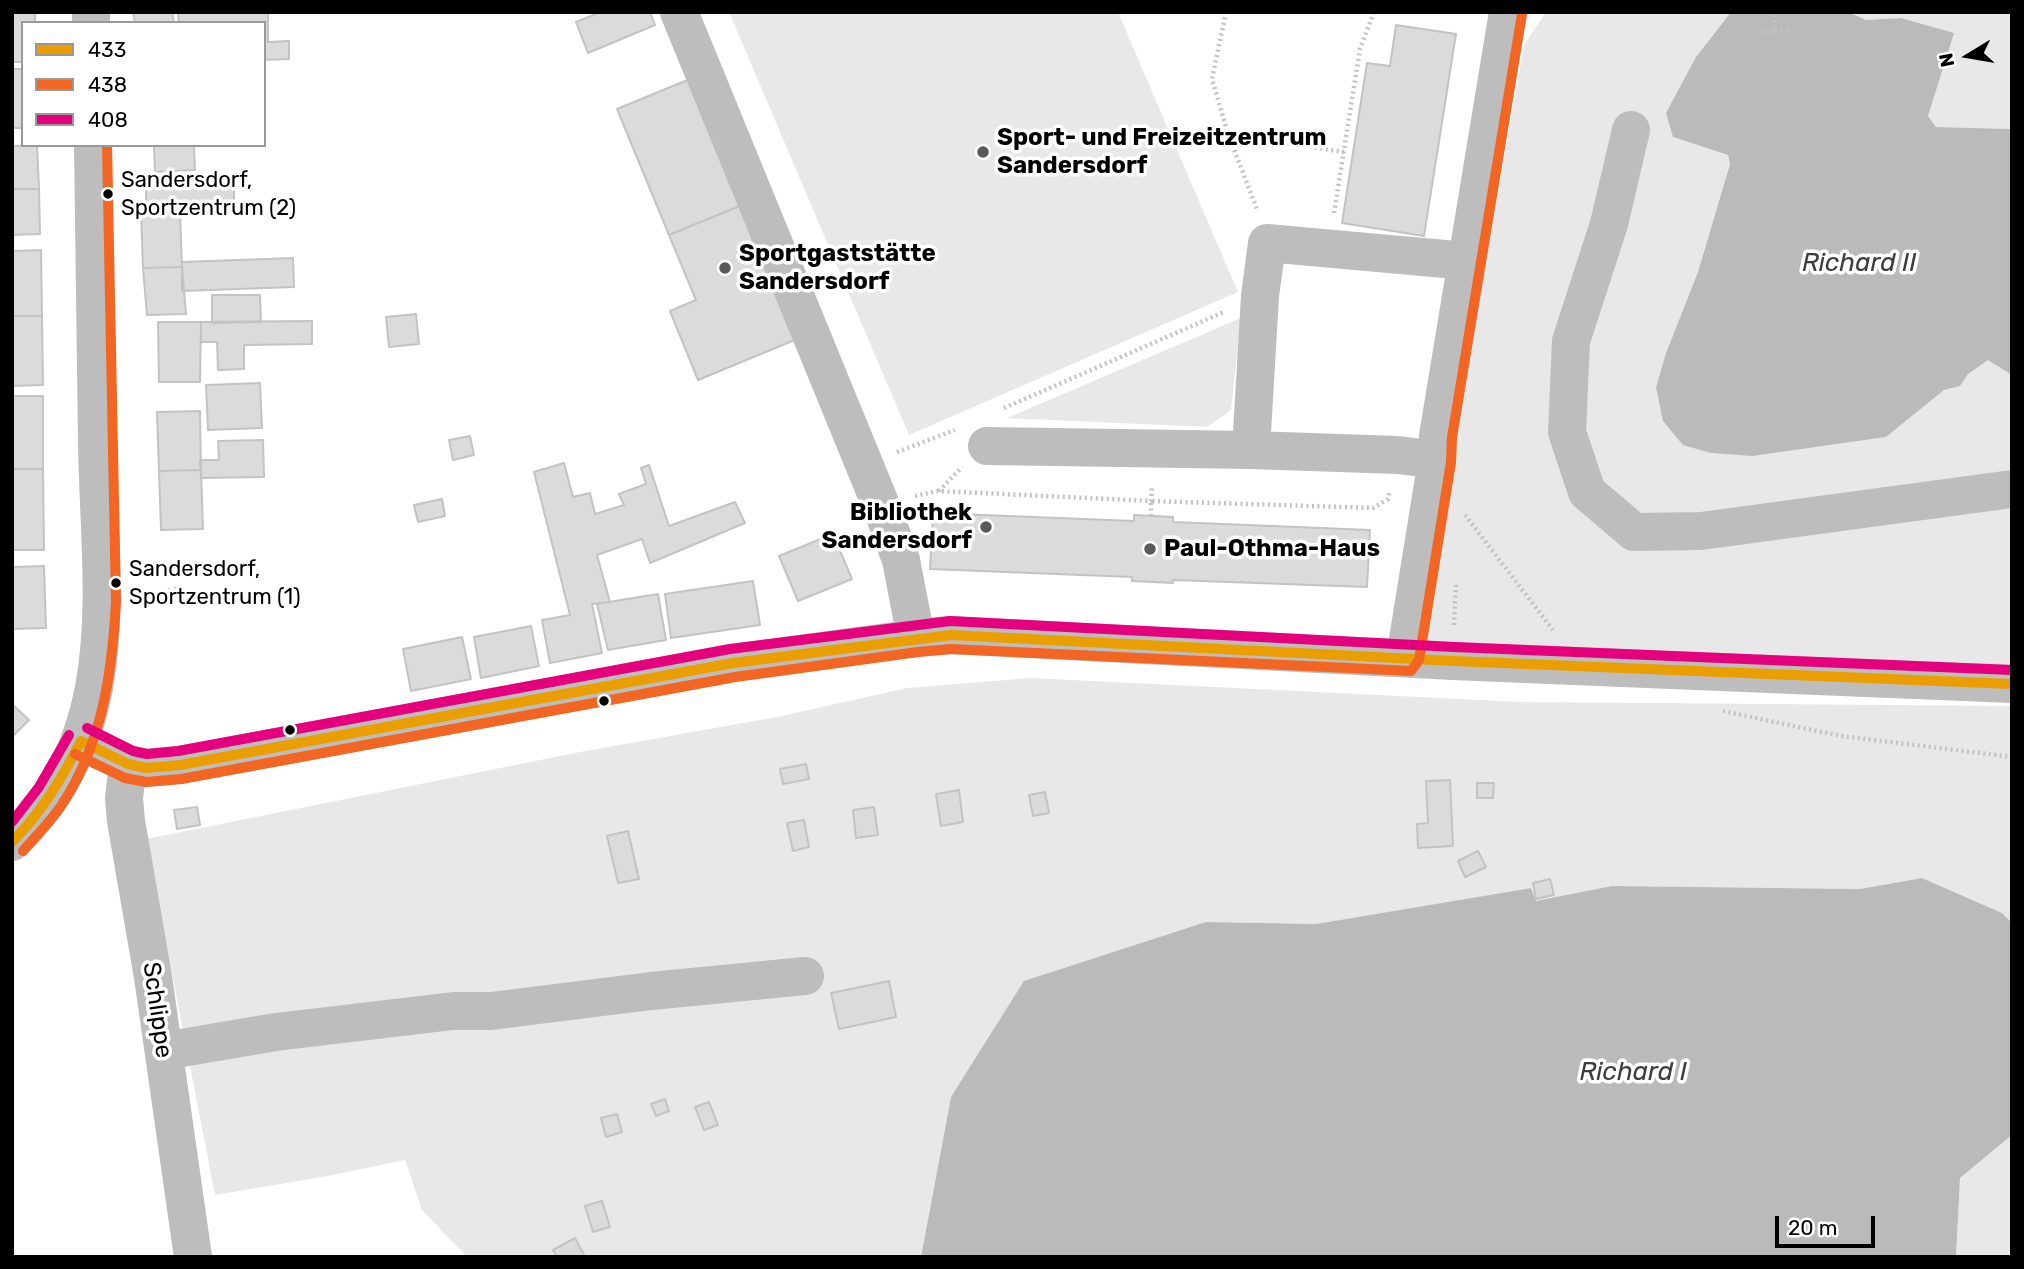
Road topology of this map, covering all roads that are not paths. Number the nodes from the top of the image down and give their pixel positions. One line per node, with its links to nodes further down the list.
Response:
1 (679, 12): 10 (street)
2 (1498, 14): 5 (street)
3 (1632, 130): 9 (street)
4 (93, 147): 13 (street)
5 (1466, 261): 7 (street); 8 (street)
6 (981, 429): 7 (street)
7 (1251, 450): 8 (street)
8 (1437, 460): 11 (street)
9 (2012, 489)
10 (916, 638): 11 (street); 14 (street)
11 (1405, 658): 12 (street)
12 (2012, 684)
13 (81, 741): 14 (street); 15 (street)
14 (128, 764): 17 (street, Schlippe)
15 (12, 842)
16 (805, 976): 17 (street)
17 (164, 1051): 18 (street, Schlippe)
18 (193, 1257)

